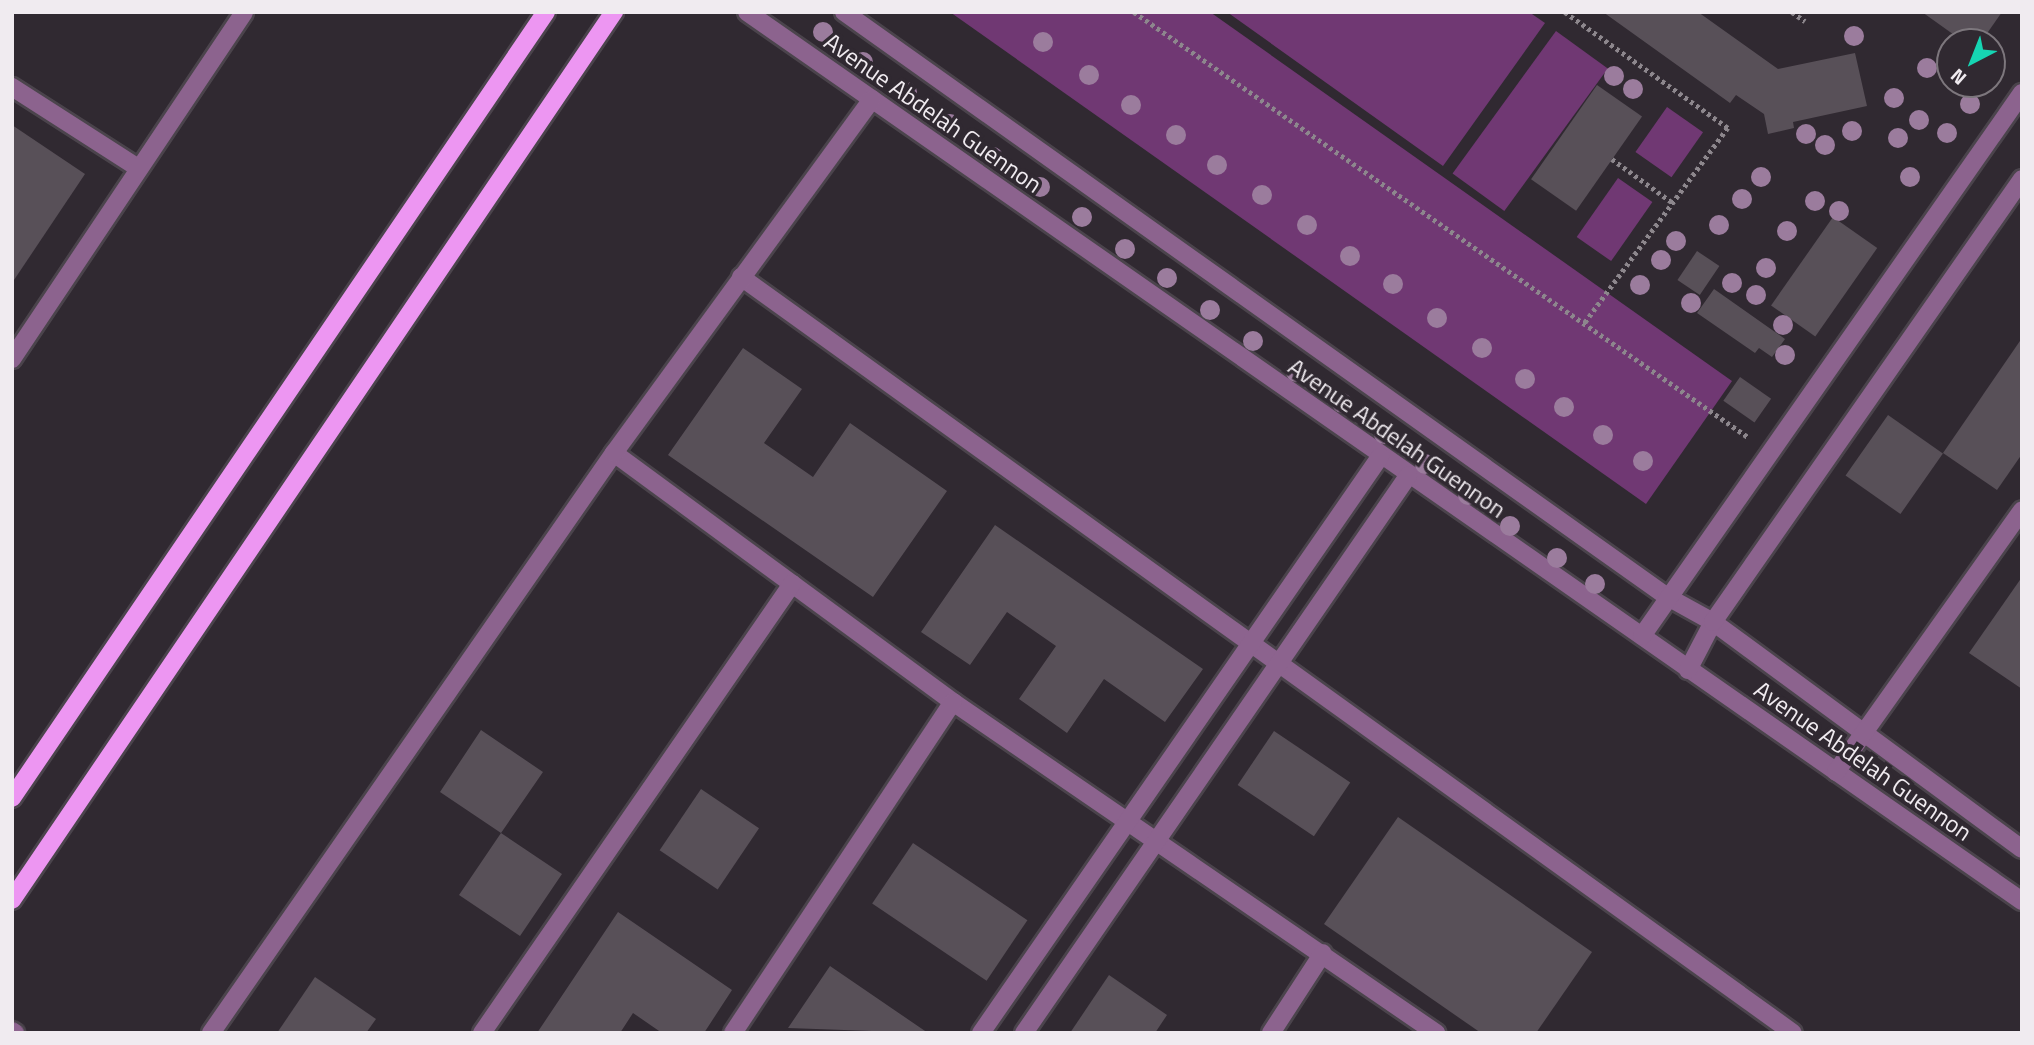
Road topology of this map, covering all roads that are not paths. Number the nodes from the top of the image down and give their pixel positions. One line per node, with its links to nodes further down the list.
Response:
1 (244, 12): 9 (street)
2 (546, 12): 27 (main road)
3 (614, 12): 31 (main road)
4 (747, 12): 8 (street, Avenue Abdelah Guennon)
5 (844, 12): 18 (street, Avenue Abdelah Guennon)
6 (12, 87): 9 (street)
7 (2022, 93): 18 (street)
8 (872, 99): 11 (street); 14 (street, Avenue Abdelah Guennon)
9 (138, 168): 12 (street)
10 (2022, 179): 19 (street)
11 (741, 278): 13 (street); 21 (street)
12 (12, 359)
13 (614, 453): 17 (street); 34 (street)
14 (1380, 457): 15 (street, Avenue Abdelah Guennon); 21 (street)
15 (1408, 476): 20 (street, Avenue Abdelah Guennon); 22 (street)
16 (2022, 510): 25 (street)
17 (792, 584): 24 (street); 35 (street)
18 (1666, 596): 19 (street, Avenue Abdelah Guennon); 20 (street)
19 (1713, 622): 23 (street); 25 (street, Avenue Abdelah Guennon)
20 (1642, 636): 23 (street, Avenue Abdelah Guennon)
21 (1252, 646): 22 (street); 28 (street)
22 (1278, 663): 29 (street); 41 (street)
23 (1688, 670): 26 (street, Avenue Abdelah Guennon)
24 (953, 702): 28 (street); 36 (street)
25 (1862, 735): 26 (street); 30 (street, Avenue Abdelah Guennon)
26 (1836, 772): 32 (street, Avenue Abdelah Guennon)
27 (12, 798)
28 (1126, 816): 29 (street); 37 (street)
29 (1156, 835): 33 (street); 38 (street)
30 (2022, 849)
31 (12, 900)
32 (2022, 901)
33 (1323, 953): 39 (street); 40 (street)
34 (211, 1033)
35 (482, 1033)
36 (733, 1033)
37 (981, 1033)
38 (1024, 1033)
39 (1271, 1033)
40 (1436, 1033)
41 (1793, 1033)

